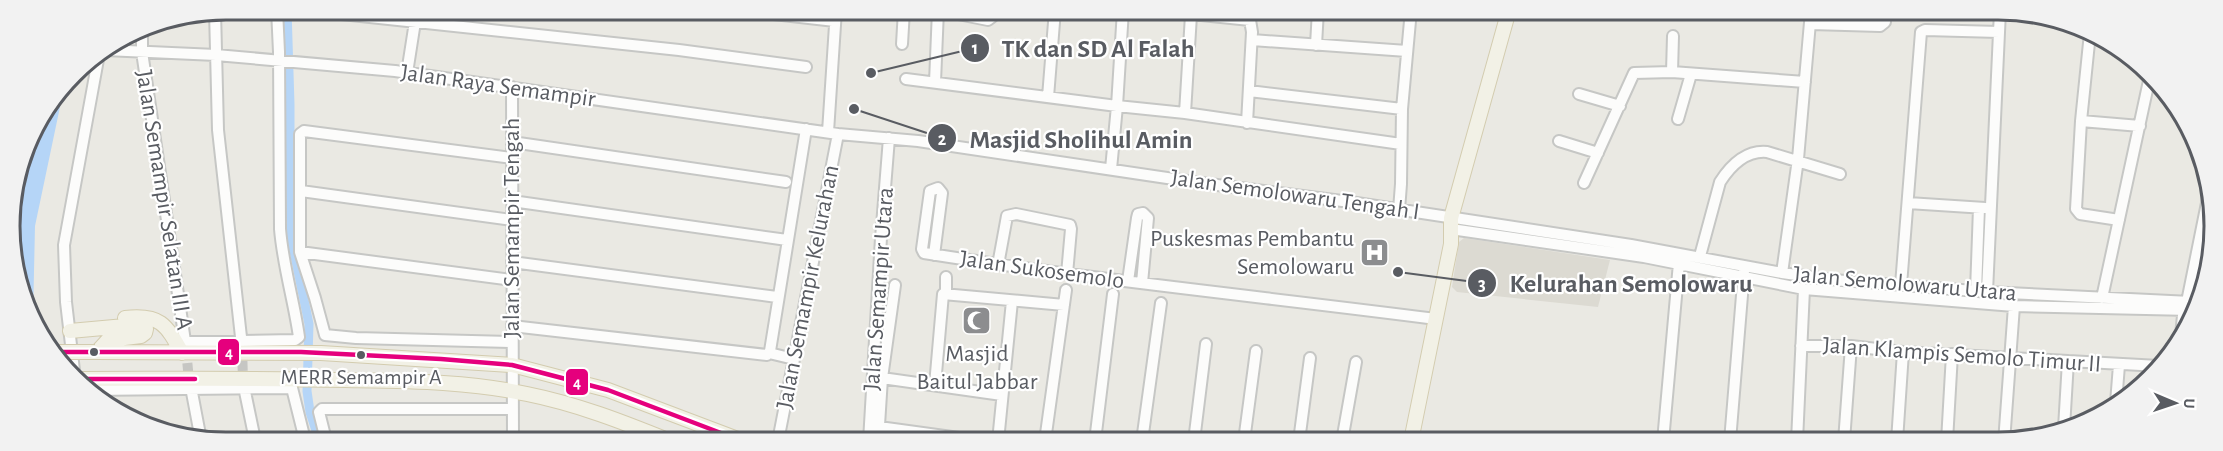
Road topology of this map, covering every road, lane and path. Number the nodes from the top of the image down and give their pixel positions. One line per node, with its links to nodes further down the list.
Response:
1 (215, 20): 30 (street)
2 (278, 20): 31 (street)
3 (396, 20): 19 (street)
4 (836, 20): 54 (street, Jalan Semampir Kelurahan)
5 (903, 20): 25 (street)
6 (938, 20): 38 (street)
7 (1054, 20): 44 (street)
8 (1122, 20): 45 (street)
9 (1191, 20): 48 (street)
10 (1249, 20): 23 (street)
11 (1317, 20): 26 (street)
12 (1410, 20): 28 (street)
13 (1506, 20): 73 (main road)
14 (1515, 20): 73 (main road)
15 (1811, 20): 39 (street)
16 (1839, 20): 17 (street)
17 (1885, 20)
18 (2000, 20): 20 (street)
19 (415, 22): 33 (street); 35 (street)
20 (1999, 32): 68 (street); 69 (street)
21 (1672, 36): 34 (street)
22 (142, 37): 29 (street, Jalan Semampir Selatan III A)
23 (1252, 40): 26 (street); 42 (street)
24 (2089, 41): 50 (street)
25 (902, 44)
26 (1316, 45): 28 (street)
27 (116, 51): 29 (street, Jalan Raya Semampir)
28 (1407, 51): 47 (street)
29 (142, 52): 30 (street, Jalan Raya Semampir); 116 (street, Jalan Semampir Selatan III A)
30 (216, 54): 31 (street, Jalan Raya Semampir); 112 (street)
31 (280, 59): 35 (street, Jalan Raya Semampir); 103 (street)
32 (97, 65): 110 (street)
33 (806, 66)
34 (1672, 72): 36 (street); 46 (street)
35 (407, 73): 41 (street, Jalan Raya Semampir)
36 (1690, 74): 39 (street); 49 (street)
37 (906, 79): 38 (street)
38 (935, 82): 44 (street)
39 (1805, 82): 61 (street)
40 (2148, 86): 52 (street)
41 (512, 87): 53 (street, Jalan Raya Semampir); 57 (street, Jalan Semampir Tengah)
42 (1249, 91): 47 (street); 51 (street)
43 (1579, 94): 46 (street)
44 (1048, 97): 45 (street)
45 (1117, 106): 48 (street); 62 (street)
46 (1620, 106): 59 (street)
47 (1402, 109): 58 (street)
48 (1185, 113): 51 (street)
49 (1678, 119)
50 (2081, 121): 52 (street); 72 (street)
51 (1246, 123): 58 (street)
52 (2140, 126): 72 (street)
53 (806, 129): 54 (street, Jalan Raya Semampir); 75 (street)
54 (833, 133): 55 (street, Jalan Raya Semampir); 125 (street, Jalan Semampir Kelurahan)
55 (889, 138): 62 (street, Jalan Semolowaru Tengah I); 166 (street, Jalan Semampir Utara)
56 (1559, 141): 59 (street)
57 (512, 142): 60 (street, Jalan Semampir Tengah); 64 (street)
58 (1401, 144): 70 (street)
59 (1598, 153): 65 (street)
60 (512, 158): 66 (street); 67 (street, Jalan Semampir Tengah)
61 (1798, 159): 63 (street); 78 (street); 83 (street)
62 (1111, 169): 70 (street, Jalan Semolowaru Tengah I)
63 (1840, 174)
64 (786, 182)
65 (1584, 183)
66 (301, 191): 71 (street); 76 (street)
67 (512, 201): 71 (street, Jalan Semampir Tengah); 75 (street)
68 (1908, 203): 69 (street); 91 (street)
69 (1985, 208): 94 (street)
70 (1399, 210): 73 (street, Jalan Semolowaru Tengah I)
71 (512, 219): 79 (street, Jalan Semampir Tengah)
72 (2119, 220): 100 (street)
73 (1455, 224): 78 (street, Jalan Semolowaru Utara); 80 (street, Jalan Semolowaru Utara); 108 (main road)
74 (2203, 238): 96 (street)
75 (787, 240): 98 (street)
76 (300, 252): 87 (street); 99 (street)
77 (934, 255): 77 (street, Jalan Sukosemolo); 81 (street, Jalan Sukosemolo)
78 (1700, 256): 82 (street, Jalan Semolowaru Utara)
79 (512, 262): 87 (street, Jalan Semampir Tengah); 98 (street)
80 (1679, 264): 86 (street, Jalan Semolowaru Utara); 152 (street)
81 (998, 265): 84 (street, Jalan Sukosemolo); 84 (street)
82 (1745, 266): 83 (street, Jalan Semolowaru Utara); 86 (street)
83 (1782, 273): 91 (street, Jalan Semolowaru Utara)
84 (1067, 274): 88 (street, Jalan Sukosemolo)
85 (946, 277): 95 (street)
86 (1744, 278): 92 (street, Jalan Semolowaru Utara); 153 (street)
87 (512, 280): 109 (street, Jalan Semampir Tengah)
88 (1128, 281): 89 (street, Jalan Sukosemolo); 89 (street)
89 (1142, 283): 108 (street, Jalan Sukosemolo)
90 (895, 285): 132 (street)
91 (1901, 285): 94 (street, Jalan Semolowaru Utara)
92 (1804, 289): 105 (street, Jalan Semolowaru Utara); 114 (street)
93 (1066, 290): 104 (street)
94 (1982, 292): 100 (street, Jalan Semolowaru Utara)
95 (946, 293): 101 (street); 138 (street)
96 (2192, 293)
97 (1113, 294): 171 (street)
98 (777, 297): 121 (street)
99 (314, 298): 103 (street); 111 (street)
100 (2102, 298): 106 (street, Jalan Semolowaru Utara)
101 (1012, 302): 104 (street); 141 (street)
102 (1161, 303): 146 (street)
103 (296, 304): 112 (street)
104 (1064, 305): 170 (street)
105 (2014, 306): 107 (street, Jalan Semolowaru Utara); 123 (street)
106 (2187, 306)
107 (2187, 306)
108 (1436, 319): 151 (main road)
109 (512, 326): 111 (street, Jalan Semampir Tengah); 121 (street)
110 (69, 327): 116 (main road); 119 (main road); 128 (street)
111 (512, 342): 129 (street, Jalan Semampir Tengah)
112 (241, 344): 116 (street)
113 (1206, 344): 147 (street)
114 (1801, 346): 115 (street, Jalan Klampis Semolo Timur II); 154 (street)
115 (1851, 346): 120 (street, Jalan Klampis Semolo Timur II); 155 (street)
116 (184, 348): 119 (main road); 129 (main road)
117 (1256, 351): 148 (street)
118 (64, 352): 119 (main road, bridge)
119 (96, 352)
120 (1903, 352): 122 (street, Jalan Klampis Semolo Timur II); 156 (street)
121 (765, 354): 125 (street)
122 (1952, 354): 123 (street, Jalan Klampis Semolo Timur II); 157 (street)
123 (2010, 357): 126 (street, Jalan Klampis Semolo Timur II); 158 (street)
124 (1310, 358): 149 (street)
125 (794, 359): 165 (street, Jalan Semampir Kelurahan)
126 (2068, 361): 130 (street, Jalan Klampis Semolo Timur II); 143 (street)
127 (1356, 362): 150 (street)
128 (74, 364)
129 (512, 365): 139 (street, Jalan Semampir Tengah); 164 (main road)
130 (2119, 365): 131 (street, Jalan Klampis Semolo Timur II); 140 (street)
131 (2148, 366)
132 (882, 378): 138 (street); 144 (street)
133 (94, 384): 137 (main road)
134 (94, 384): 135 (street)
135 (190, 385): 136 (street); 145 (street)
136 (243, 385): 137 (street); 159 (street)
137 (297, 385): 139 (main road); 160 (street)
138 (935, 385): 141 (street)
139 (513, 391): 142 (street, Jalan Semampir Tengah); 163 (main road)
140 (2117, 393)
141 (1002, 395): 169 (street)
142 (513, 409): 161 (street); 162 (street, Jalan Semampir Tengah)
143 (2064, 421)
144 (879, 427): 167 (street); 168 (street)
145 (199, 430)
146 (1143, 431)
147 (1195, 431)
148 (1245, 431)
149 (1300, 431)
150 (1344, 431)
151 (1413, 431)
152 (1664, 431)
153 (1731, 431)
154 (1797, 431)
155 (1845, 431)
156 (1898, 431)
157 (1948, 431)
158 (2005, 431)
159 (253, 432)
160 (304, 432)
161 (324, 432)
162 (513, 432)
163 (646, 432)
164 (718, 432)
165 (780, 432)
166 (871, 432)
167 (879, 432)
168 (913, 432)
169 (999, 432)
170 (1046, 432)
171 (1096, 432)

